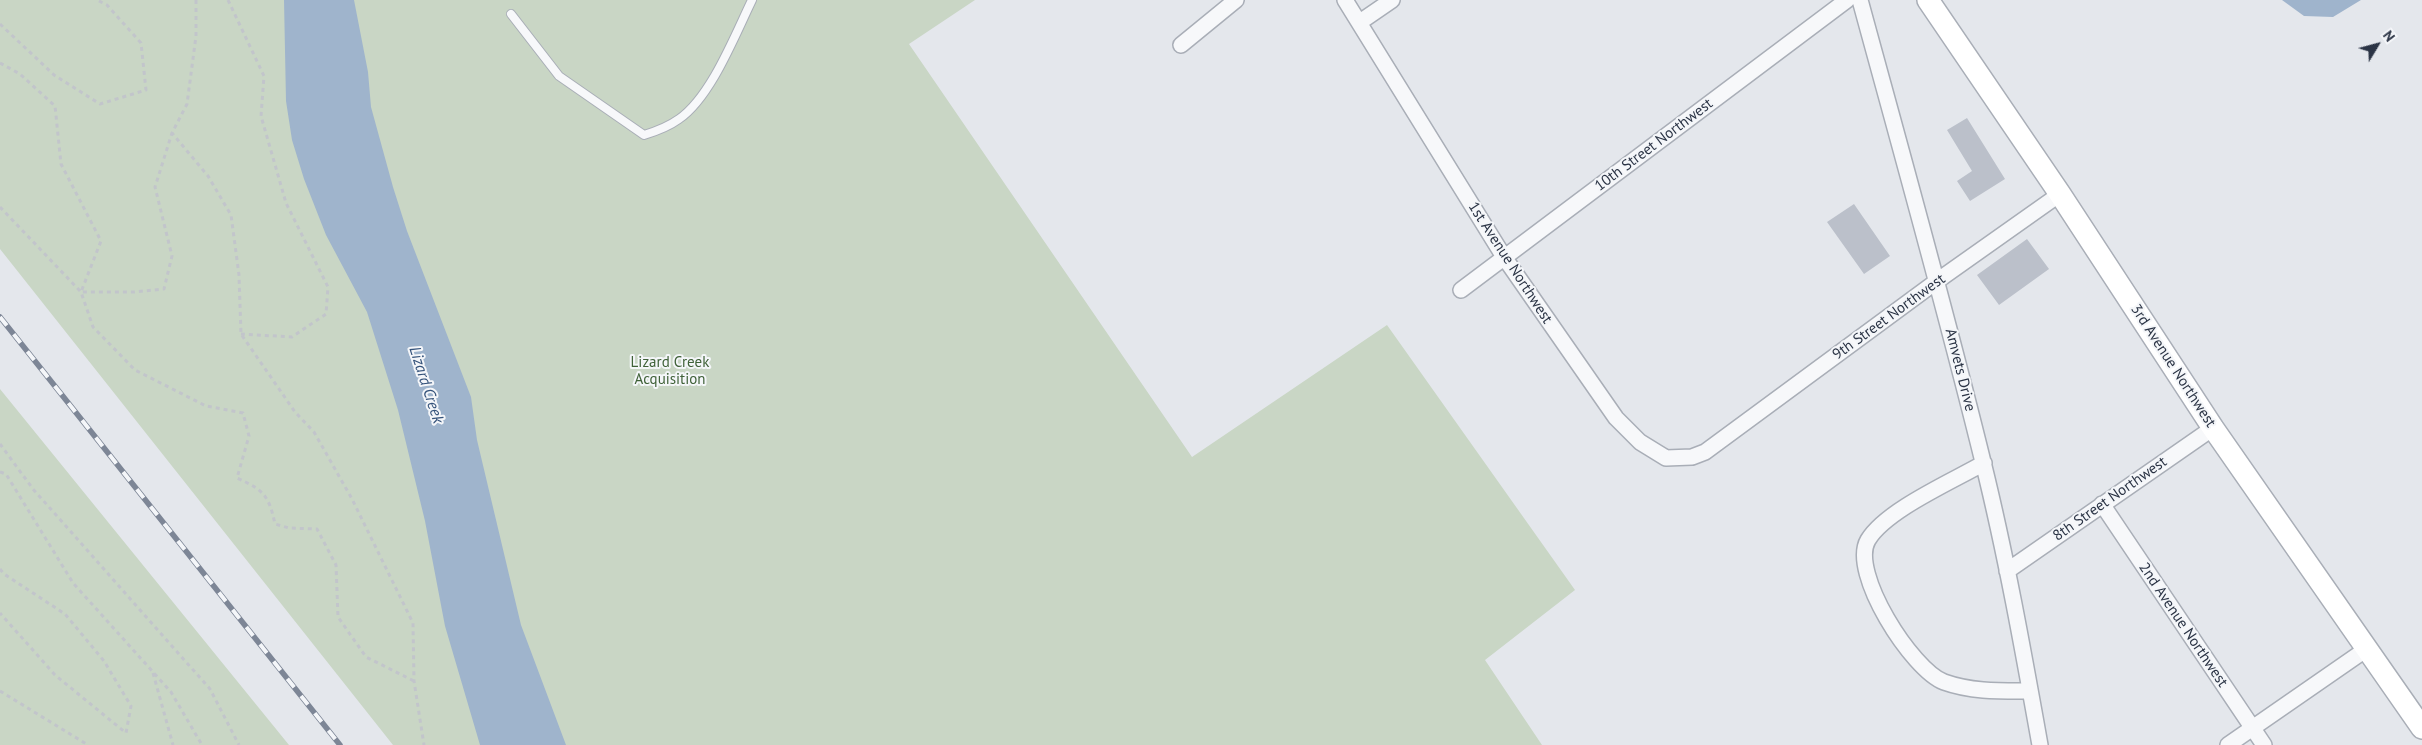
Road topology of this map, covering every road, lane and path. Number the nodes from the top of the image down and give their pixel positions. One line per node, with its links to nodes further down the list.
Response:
1 (97, 0): 13 (path)
2 (196, 0): 16 (path)
3 (228, 0): 23 (path)
4 (752, 0): 11 (lane)
5 (1236, 0): 14 (street)
6 (1345, 0): 12 (street, 1st Avenue Northwest)
7 (1392, 0): 12 (street)
8 (1847, 0): 19 (street, 10th Street Northwest)
9 (1860, 0): 20 (street, Amvets Drive)
10 (1928, 0): 17 (main road, 3rd Avenue Northwest)
11 (511, 14)
12 (1360, 22): 19 (street, 1st Avenue Northwest)
13 (0, 24)
14 (1180, 45)
15 (0, 63): 22 (path)
16 (172, 133): 22 (path); 23 (path)
17 (2060, 194): 20 (street, 9th Street Northwest); 24 (main road, 3rd Avenue Northwest)
18 (0, 207): 22 (path)
19 (1504, 257): 21 (street, 10th Street Northwest); 25 (street, 1st Avenue Northwest)
20 (1937, 281): 25 (street, 9th Street Northwest); 27 (street, Amvets Drive)
21 (1461, 290)
22 (81, 292): 35 (path)
23 (241, 334): 35 (path)
24 (2213, 428): 29 (street, 8th Street Northwest); 33 (main road, 3rd Avenue Northwest)
25 (1719, 442)
26 (0, 444): 43 (path)
27 (1984, 463): 31 (street, Amvets Drive); 37 (street)
28 (0, 472): 34 (path)
29 (2102, 504): 31 (street, 8th Street Northwest); 38 (street, 2nd Avenue Northwest)
30 (0, 568): 32 (path)
31 (2007, 571): 37 (street, Amvets Drive)
32 (0, 613)
33 (2368, 648): 38 (street); 39 (main road, 3rd Avenue Northwest)
34 (152, 672): 41 (path); 42 (path)
35 (414, 681): 44 (path)
36 (0, 691): 40 (path)
37 (2030, 691): 45 (street, Amvets Drive)
38 (2252, 727): 46 (street); 47 (street, 2nd Avenue Northwest)
39 (2422, 728)
40 (88, 745)
41 (173, 745)
42 (202, 745)
43 (239, 745)
44 (424, 745)
45 (2040, 745)
46 (2228, 745)
47 (2264, 745)

